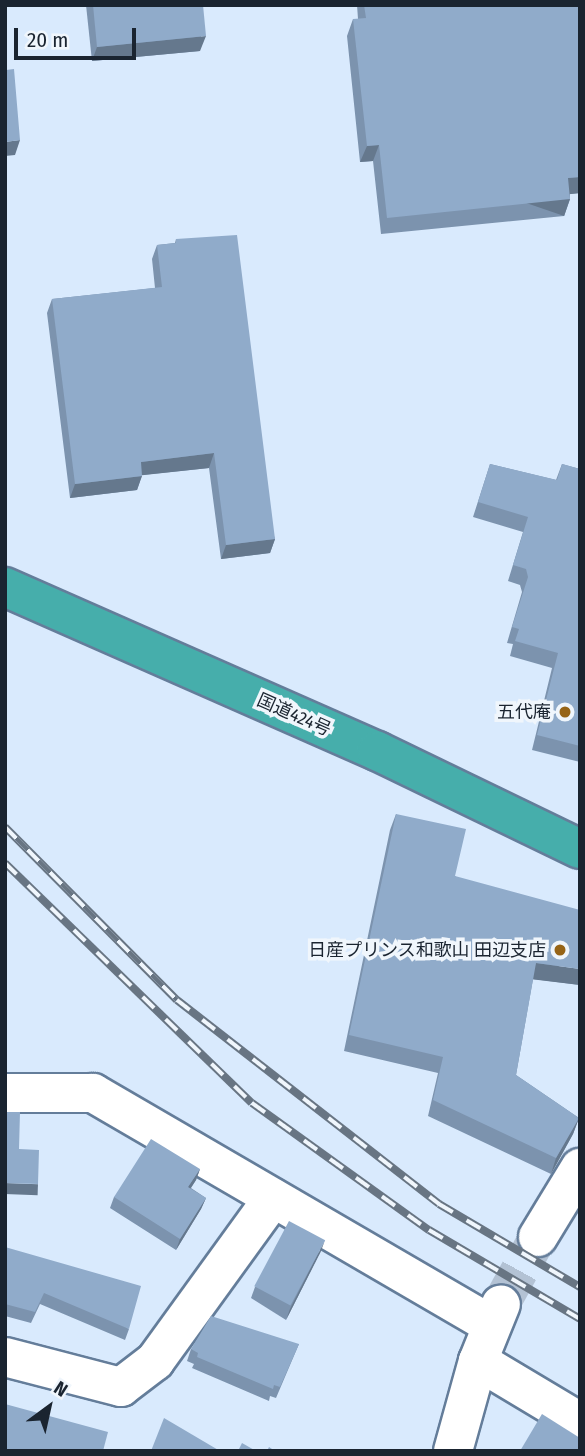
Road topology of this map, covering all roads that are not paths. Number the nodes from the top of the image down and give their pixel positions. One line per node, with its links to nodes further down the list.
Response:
1 (5, 587): 2 (highway, 国道424号)
2 (580, 849)
3 (5, 1093): 5 (street)
4 (580, 1168): 6 (street)
5 (273, 1198): 7 (street); 8 (street)
6 (538, 1237)
7 (5, 1357)
8 (478, 1361): 9 (street); 10 (street)
9 (580, 1422)
10 (453, 1451)

